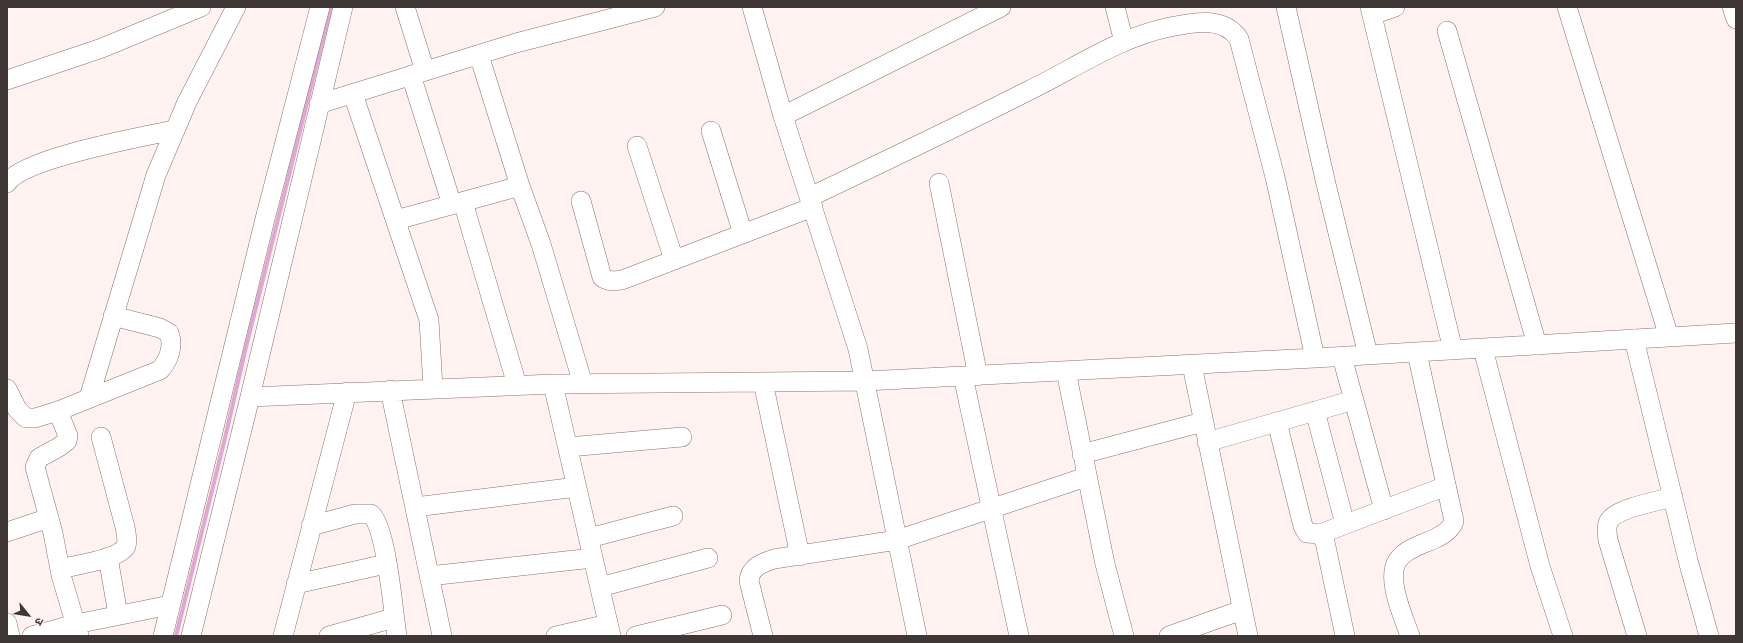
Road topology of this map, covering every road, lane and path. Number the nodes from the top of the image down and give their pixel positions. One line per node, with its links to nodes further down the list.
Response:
1 (201, 7): 20 (street)
2 (236, 7): 24 (street)
3 (320, 7): 95 (street)
4 (343, 7): 22 (street)
5 (405, 7): 19 (street)
6 (655, 7): 18 (street)
7 (752, 7): 23 (street)
8 (1001, 7): 23 (street)
9 (1115, 7): 17 (street)
10 (1286, 7): 44 (street)
11 (1395, 7): 14 (street)
12 (1567, 7): 38 (street)
13 (1732, 7): 15 (street)
14 (1371, 11): 42 (street)
15 (1736, 19)
16 (1447, 31): 40 (street)
17 (1124, 42): 31 (street); 46 (street)
18 (479, 55): 19 (street); 29 (street)
19 (418, 73): 21 (street); 32 (street)
20 (7, 80)
21 (353, 94): 22 (street); 33 (street)
22 (319, 104): 59 (street)
23 (784, 116): 31 (street)
24 (174, 130): 27 (street); 36 (street)
25 (712, 132): 34 (street)
26 (637, 146): 35 (street)
27 (7, 184)
28 (939, 184): 49 (street)
29 (520, 186): 32 (street); 53 (street)
30 (581, 201): 35 (street)
31 (811, 202): 34 (street); 50 (street)
32 (457, 203): 33 (street); 54 (street)
33 (396, 220): 56 (street)
34 (743, 234): 35 (street)
35 (674, 260)
36 (113, 316): 60 (street); 60 (street)
37 (1736, 333): 38 (street)
38 (1669, 337): 39 (street)
39 (1634, 339): 40 (street); 74 (street)
40 (1537, 345): 41 (street)
41 (1483, 349): 42 (street); 120 (street)
42 (1453, 350): 43 (street)
43 (1418, 353): 44 (street); 72 (street)
44 (1368, 355): 45 (street)
45 (1342, 357): 46 (street); 61 (street)
46 (1316, 358): 47 (street)
47 (1192, 364): 48 (street); 64 (street)
48 (1066, 371): 49 (street); 70 (street)
49 (970, 376): 50 (street); 76 (street)
50 (865, 381): 51 (street); 85 (street)
51 (763, 382): 53 (street); 86 (street)
52 (553, 384): 53 (street); 54 (street); 69 (street)
53 (583, 384)
54 (516, 385): 56 (street)
55 (7, 388): 62 (street)
56 (433, 388): 57 (street)
57 (390, 390): 58 (street); 75 (street)
58 (347, 392): 59 (street); 81 (street)
59 (250, 397): 106 (street)
60 (89, 398): 62 (street)
61 (1354, 400): 63 (street); 77 (street)
62 (58, 411): 79 (street)
63 (1315, 411): 65 (street); 80 (street)
64 (1203, 422): 68 (street); 70 (street)
65 (1277, 422): 68 (street); 83 (street)
66 (101, 437): 87 (street)
67 (682, 437): 69 (street)
68 (1207, 442): 96 (street)
69 (568, 447): 73 (street)
70 (1082, 454): 71 (street)
71 (1086, 477): 76 (street); 115 (street)
72 (1446, 486): 77 (street); 119 (street)
73 (577, 487): 75 (street); 84 (street)
74 (1673, 497): 121 (street); 122 (street)
75 (415, 507): 92 (street)
76 (991, 509): 85 (street); 114 (street)
77 (1384, 510): 80 (street)
78 (673, 516): 84 (street)
79 (49, 518): 82 (street); 91 (street)
80 (1345, 524): 83 (street)
81 (311, 526): 90 (street); 93 (street)
82 (7, 532)
83 (1320, 534): 118 (street)
84 (589, 538): 88 (street)
85 (897, 540): 86 (street); 113 (street)
86 (800, 556): 112 (street)
87 (108, 557): 91 (street); 97 (street)
88 (593, 558): 92 (street); 94 (street)
89 (708, 558): 94 (street)
90 (386, 564): 93 (street); 100 (street)
91 (60, 569): 101 (street)
92 (429, 576): 109 (street)
93 (296, 584): 107 (street)
94 (600, 587): 102 (street)
95 (170, 605): 97 (street); 105 (street)
96 (1242, 610): 116 (street); 117 (street)
97 (118, 615): 101 (street)
98 (722, 615): 111 (street)
99 (7, 623): 103 (street)
100 (395, 627): 108 (street)
101 (78, 630): 104 (street)
102 (610, 630): 110 (street)
103 (10, 636)
104 (32, 636)
105 (163, 636)
106 (191, 636)
107 (283, 636)
108 (329, 636)
109 (442, 636)
110 (556, 636)
111 (636, 636)
112 (763, 636)
113 (918, 636)
114 (1019, 636)
115 (1124, 636)
116 (1169, 636)
117 (1248, 636)
118 (1345, 636)
119 (1410, 636)
120 (1563, 636)
121 (1637, 636)
122 (1709, 636)

